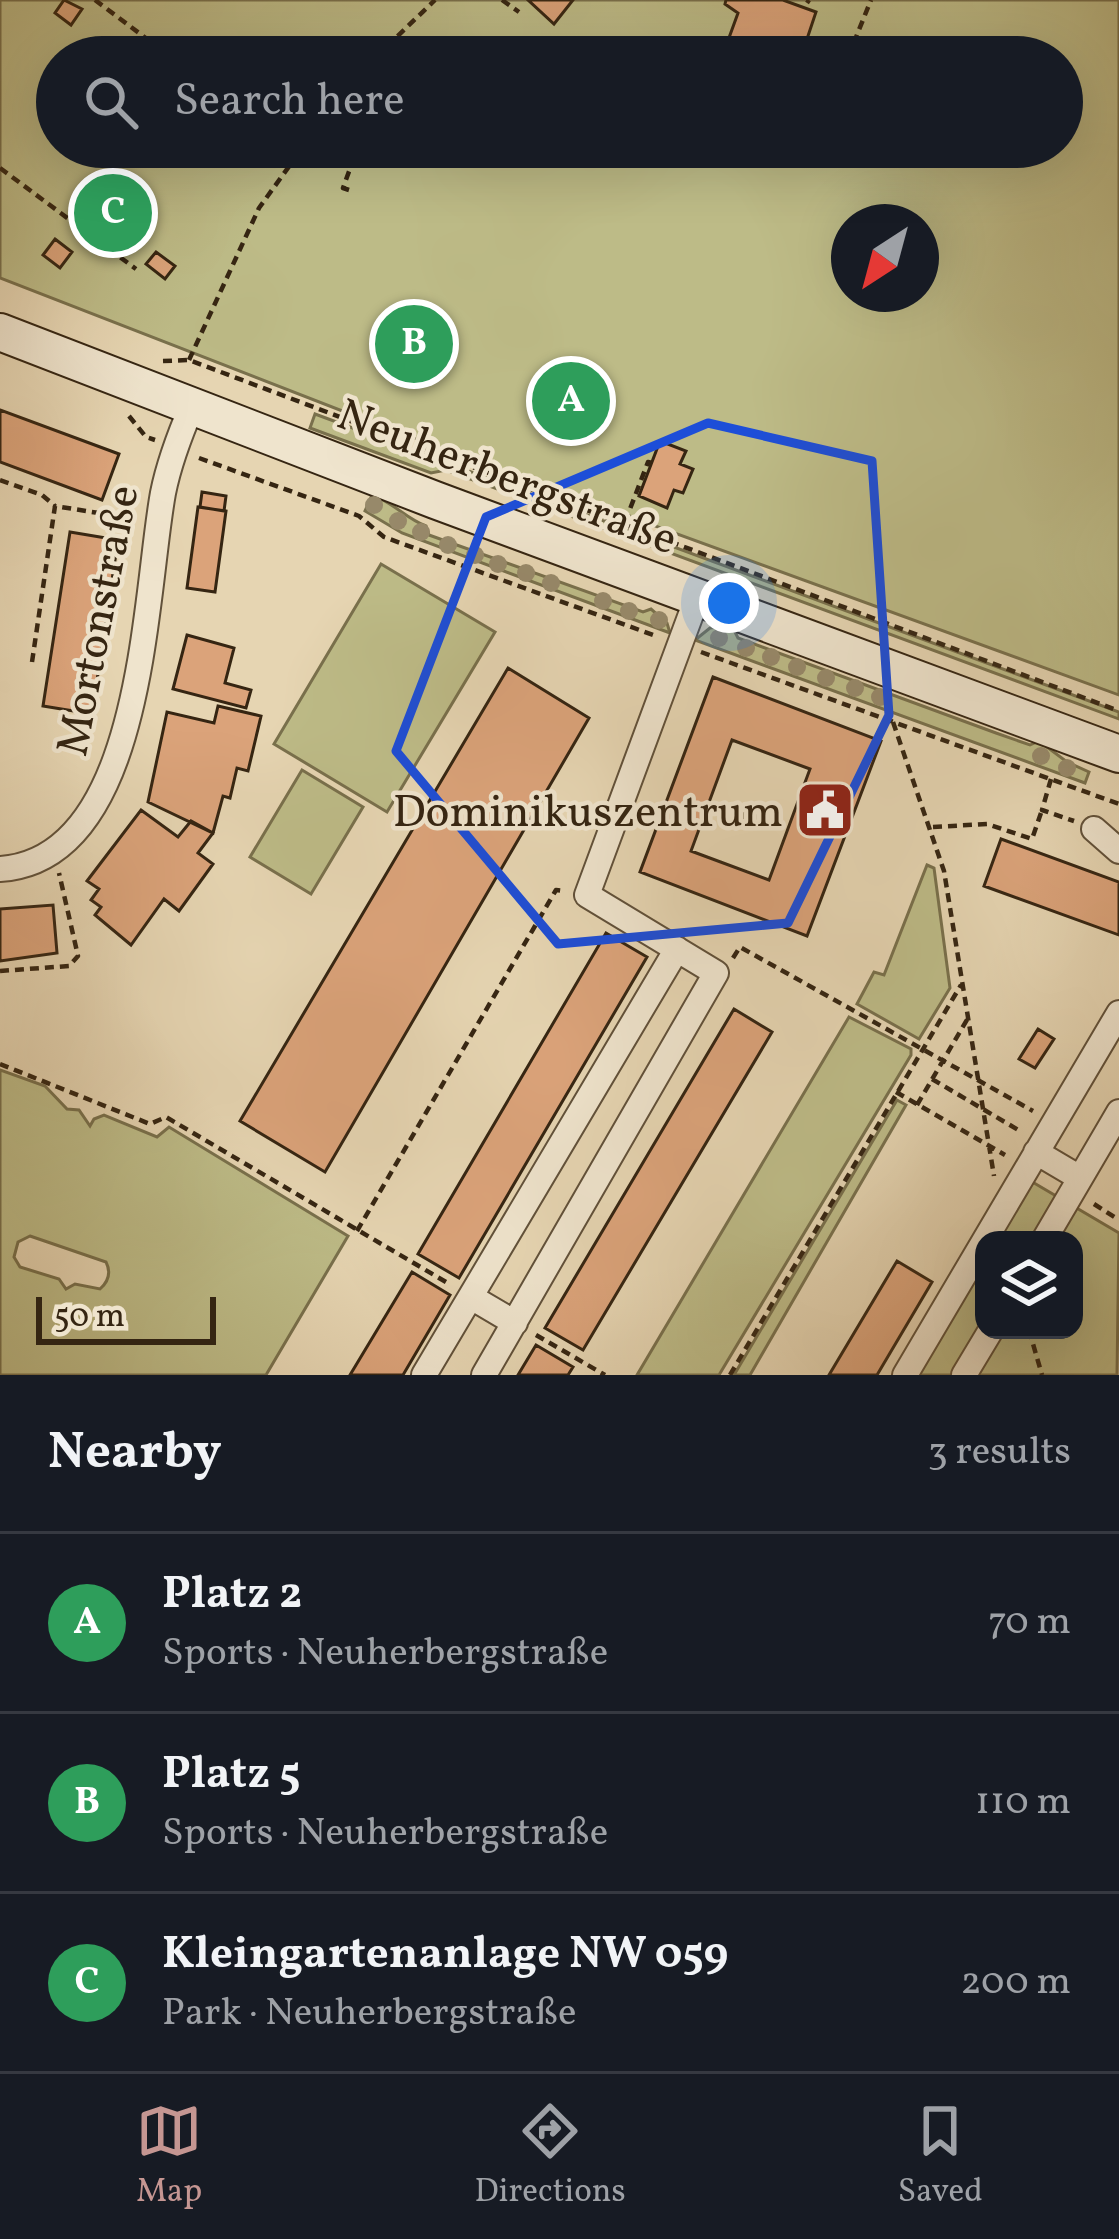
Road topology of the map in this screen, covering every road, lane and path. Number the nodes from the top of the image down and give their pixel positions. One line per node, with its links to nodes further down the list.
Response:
1 (95, 0): 6 (path)
2 (435, 0): 7 (path)
3 (502, 0): 5 (path)
4 (871, 0): 8 (path)
5 (520, 13)
6 (144, 36)
7 (398, 36)
8 (856, 36)
9 (0, 168): 13 (path)
10 (288, 168): 22 (path, Neuherbergstraße)
11 (350, 168): 12 (path)
12 (350, 190)
13 (136, 269)
14 (0, 332): 15 (main road, Neuherbergstraße)
15 (191, 406): 17 (street, Mortonstraße); 24 (main road, Neuherbergstraße)
16 (121, 407): 17 (path)
17 (175, 449): 20 (path); 23 (street, Mortonstraße)
18 (652, 463): 22 (path)
19 (0, 480): 21 (path)
20 (271, 485)
21 (55, 506): 23 (path); 25 (path)
22 (625, 522): 26 (path, Neuherbergstraße)
23 (159, 523): 34 (street, Mortonstraße)
24 (698, 598): 28 (main road, Neuherbergstraße); 36 (street)
25 (32, 662)
26 (1119, 711)
27 (893, 722): 31 (path)
28 (1119, 754)
29 (1119, 804): 30 (path)
30 (1042, 810): 31 (path); 32 (path)
31 (932, 827): 40 (path)
32 (1094, 829): 33 (street)
33 (1119, 851)
34 (49, 852): 35 (street, Mortonstraße); 38 (path)
35 (0, 868)
36 (587, 895): 37 (street); 59 (path)
37 (677, 949): 39 (street); 62 (street)
38 (0, 971)
39 (716, 974): 43 (path); 63 (street)
40 (961, 985): 42 (path); 43 (path)
41 (1119, 1013): 54 (street)
42 (968, 1018): 44 (path); 47 (path)
43 (922, 1049): 44 (path); 48 (path)
44 (943, 1060): 46 (path); 47 (path)
45 (0, 1064): 59 (path)
46 (932, 1079): 49 (path); 50 (path)
47 (977, 1080): 50 (path); 51 (path)
48 (896, 1092): 49 (path); 69 (path)
49 (917, 1106): 53 (path)
50 (982, 1109): 53 (path); 54 (path)
51 (1034, 1112)
52 (1119, 1112): 55 (street)
53 (988, 1147): 54 (path); 56 (path)
54 (1028, 1150): 55 (street); 56 (street)
55 (1077, 1189): 57 (path); 58 (street)
56 (1001, 1211): 60 (street)
57 (1119, 1220)
58 (1050, 1231)
59 (356, 1232): 62 (path)
60 (959, 1283): 61 (street); 70 (street)
61 (975, 1292)
62 (471, 1297): 63 (street); 66 (street)
63 (515, 1323): 67 (street); 68 (path)
64 (986, 1339): 71 (street)
65 (1032, 1339): 72 (path)
66 (424, 1375)
67 (484, 1375)
68 (605, 1375)
69 (730, 1375)
70 (904, 1375)
71 (964, 1375)
72 (1042, 1375)

